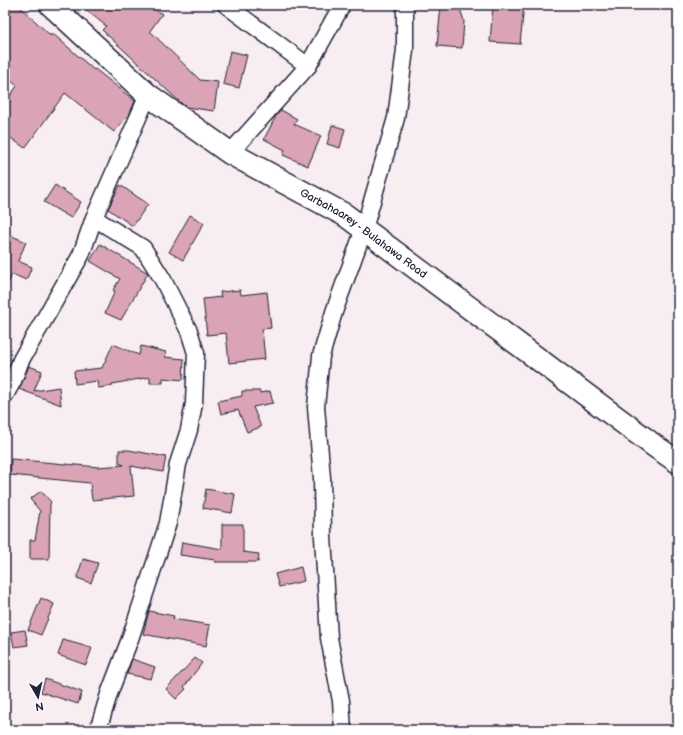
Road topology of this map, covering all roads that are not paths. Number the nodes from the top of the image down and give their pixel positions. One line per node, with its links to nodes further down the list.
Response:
1 (51, 5): 6 (main road, Garbahaarey - Bulahawa Road)
2 (226, 5): 5 (street)
3 (342, 5): 5 (street)
4 (405, 5): 9 (street)
5 (308, 66): 7 (street)
6 (148, 95): 7 (main road, Garbahaarey - Bulahawa Road); 8 (street)
7 (230, 153): 9 (main road, Garbahaarey - Bulahawa Road)
8 (94, 218): 10 (street); 13 (street)
9 (364, 229): 12 (main road, Garbahaarey - Bulahawa Road); 14 (street)
10 (9, 379): 11 (street)
11 (5, 395)
12 (678, 462)
13 (98, 730)
14 (343, 730)

